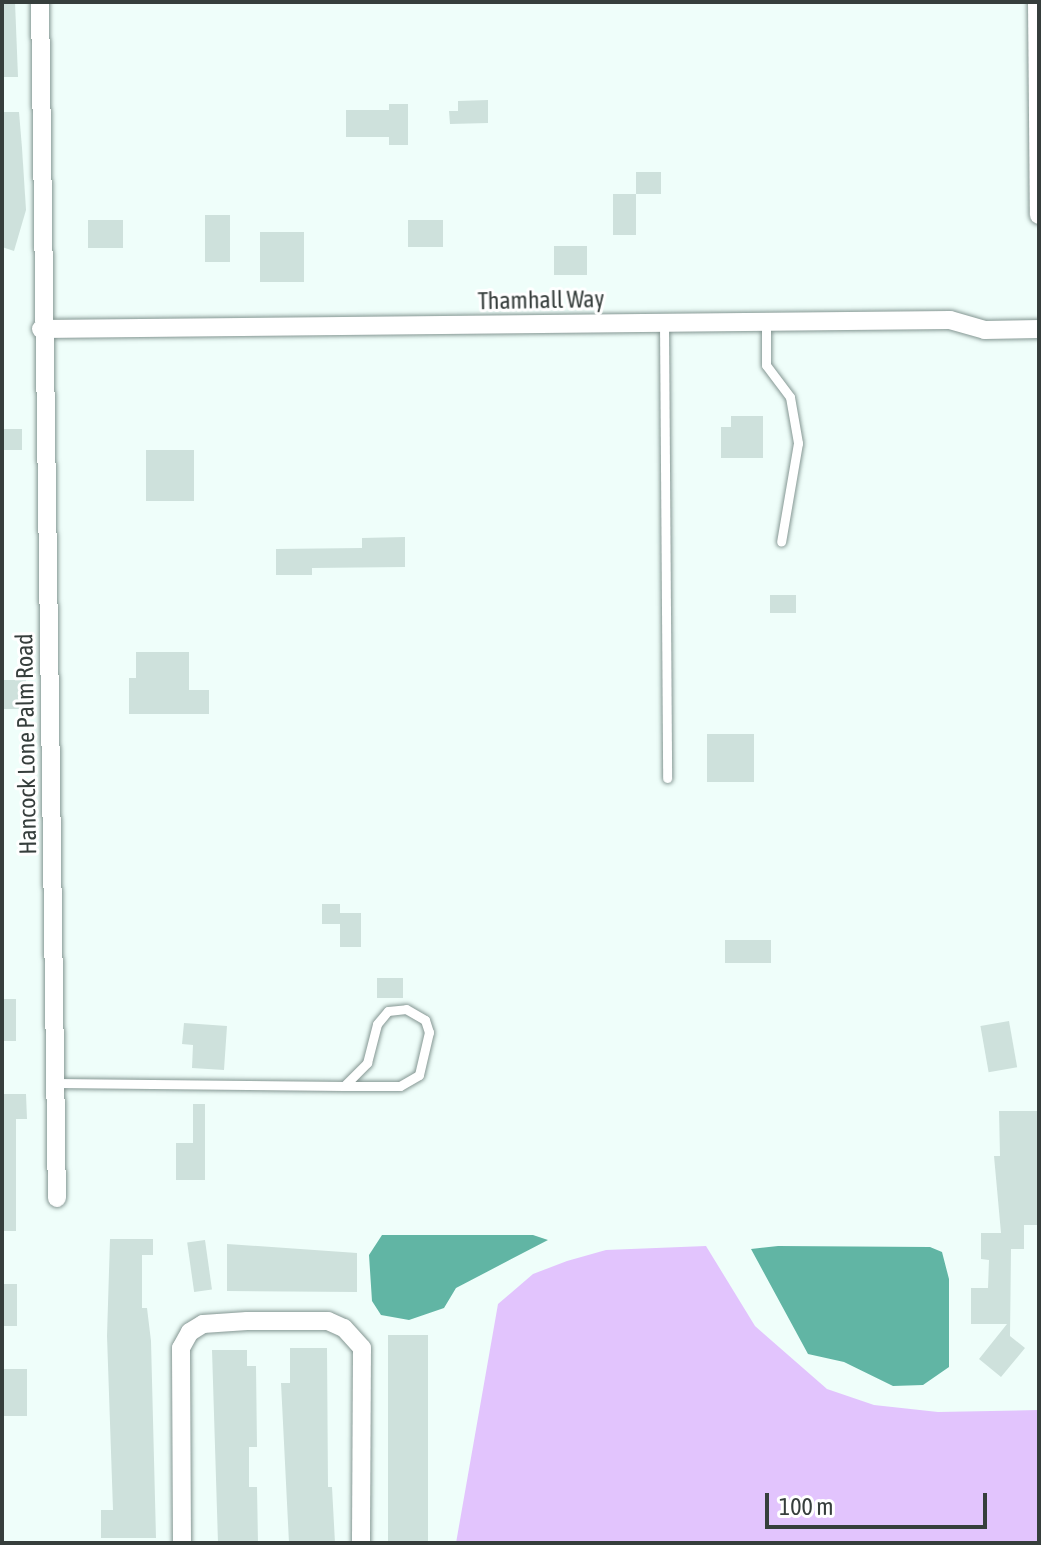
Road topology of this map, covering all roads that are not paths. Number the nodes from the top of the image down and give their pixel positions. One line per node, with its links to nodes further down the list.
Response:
1 (40, 2): 7 (street, Hancock Lone Palm Road)
2 (1037, 2): 3 (street)
3 (1037, 107): 4 (street)
4 (1039, 215)
5 (766, 322): 6 (street, Thamhall Way); 8 (street, Thamhall Way); 9 (lane)
6 (664, 323): 7 (street, Thamhall Way); 10 (lane)
7 (41, 329): 11 (street, Hancock Lone Palm Road)
8 (1039, 329)
9 (781, 542)
10 (667, 778)
11 (56, 1083): 12 (lane); 13 (street, Hancock Lone Palm Road)
12 (344, 1086): 12 (lane)
13 (57, 1198)
14 (182, 1543): 15 (street)
15 (361, 1543)

